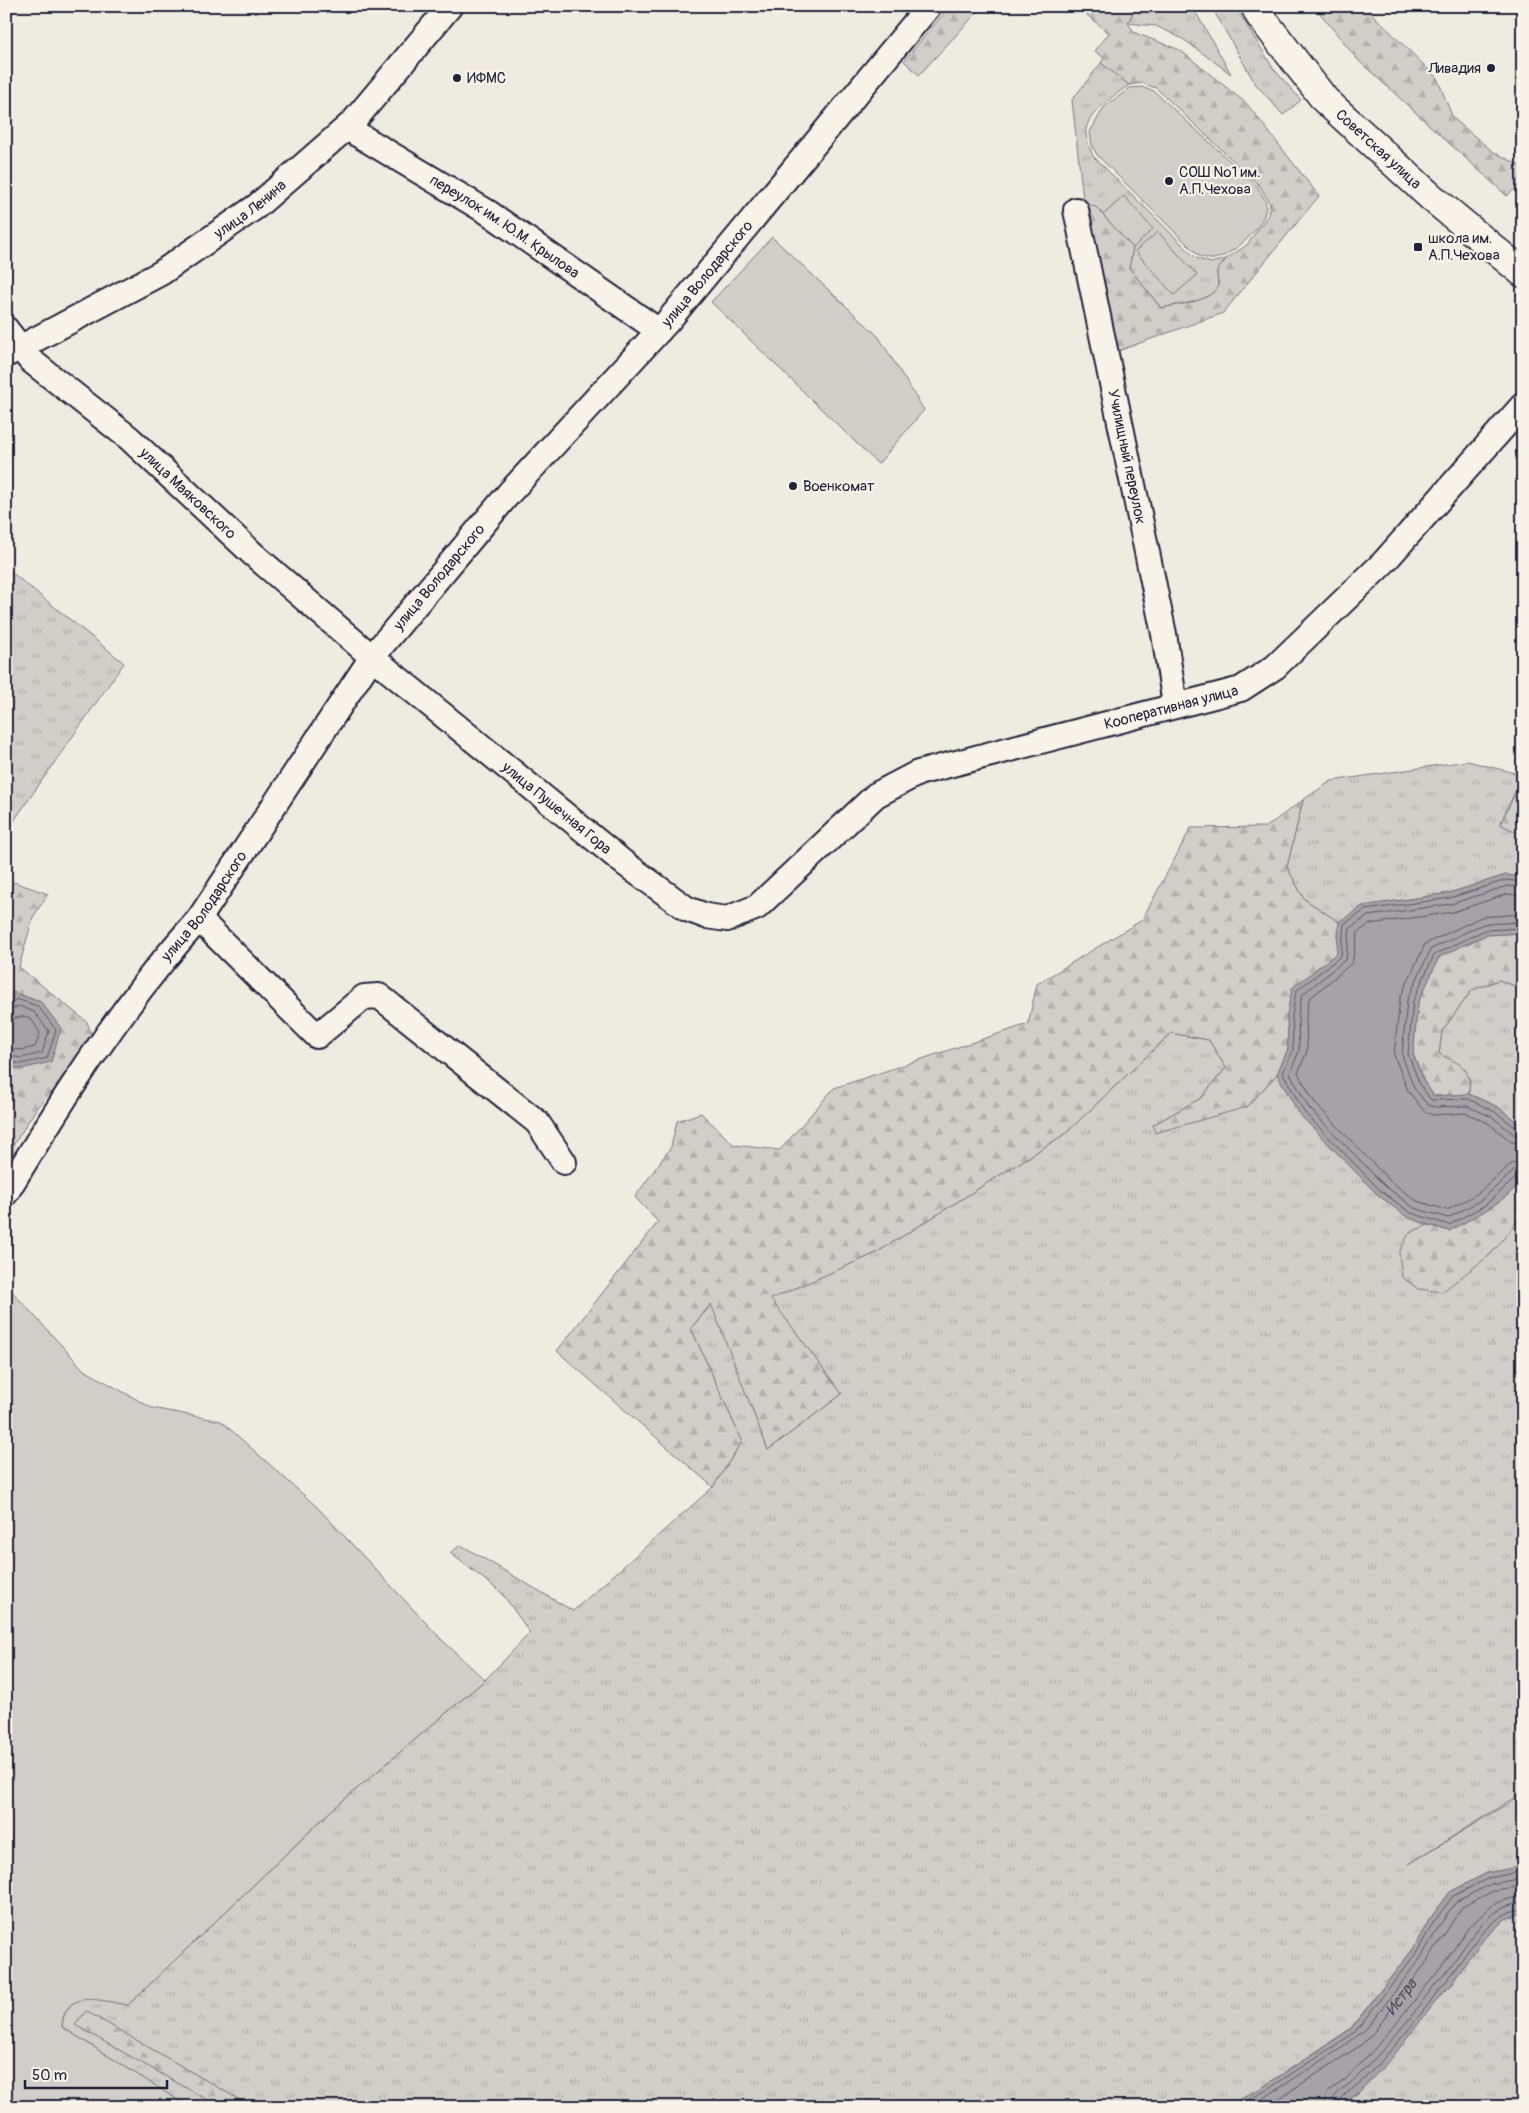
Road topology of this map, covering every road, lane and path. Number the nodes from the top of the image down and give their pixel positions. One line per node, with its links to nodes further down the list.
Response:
1 (450, 6): 4 (street, улица Ленина)
2 (929, 6): 8 (street, улица Володарского)
3 (1255, 6): 6 (main road, Советская улица)
4 (347, 128): 8 (street, переулок им. Ю.М. Крылова); 9 (street, улица Ленина)
5 (1076, 210): 12 (street, Училищный переулок)
6 (1523, 273)
7 (6, 329): 9 (street, улица Маяковского)
8 (659, 331): 11 (street, улица Володарского)
9 (14, 352): 11 (street, улица Маяковского)
10 (1523, 405): 12 (street, Кооперативная улица)
11 (372, 657): 13 (street, улица Пушечная Гора); 14 (street, улица Володарского)
12 (1175, 705): 13 (street, Кооперативная улица)
13 (757, 907)
14 (199, 918): 15 (street); 16 (street, улица Володарского)
15 (564, 1162)
16 (6, 1192)

